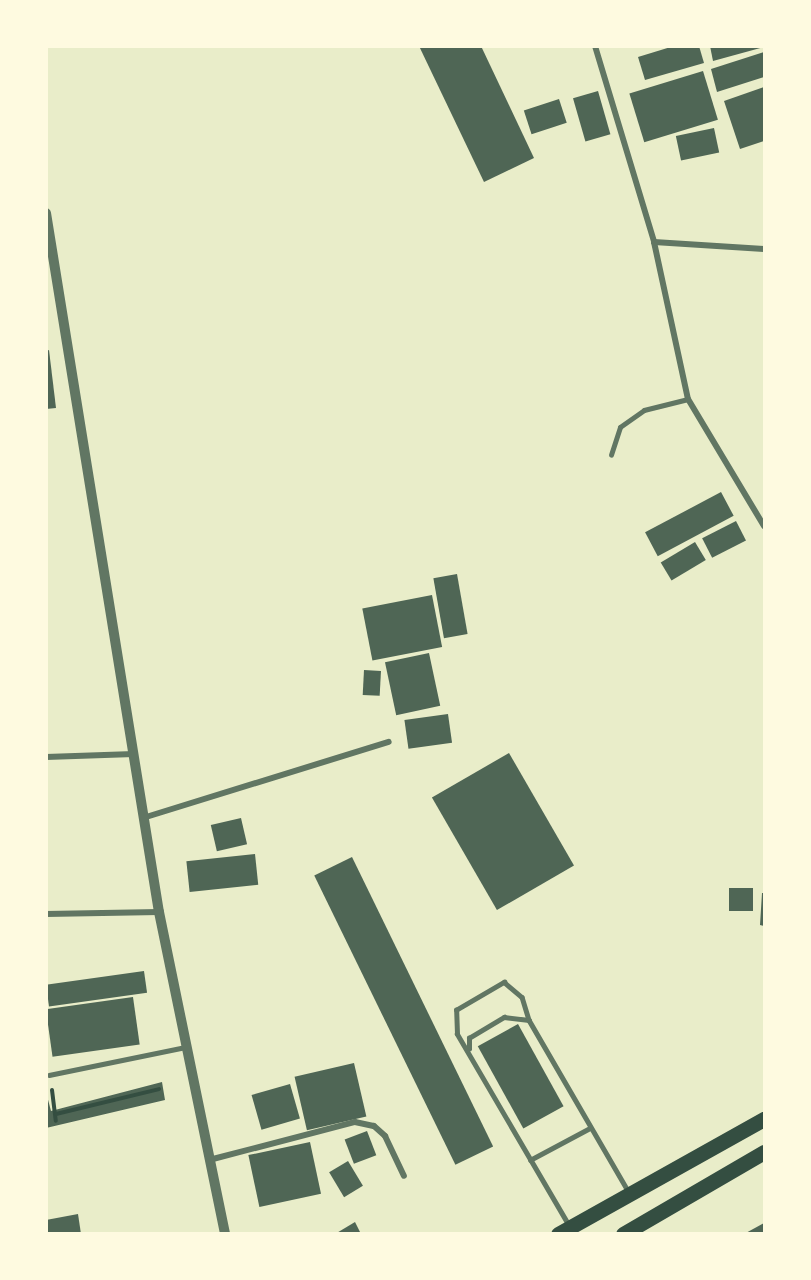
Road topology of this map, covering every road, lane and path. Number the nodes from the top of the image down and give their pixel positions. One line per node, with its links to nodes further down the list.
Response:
1 (595, 46): 3 (street)
2 (46, 213): 9 (street)
3 (654, 242): 4 (street); 5 (street)
4 (765, 249)
5 (688, 399): 6 (lane); 7 (street)
6 (611, 455)
7 (765, 526)
8 (389, 742): 11 (street)
9 (135, 754): 10 (street); 11 (street)
10 (46, 757)
11 (146, 817): 12 (street)
12 (159, 912): 13 (street); 15 (street)
13 (46, 914)
14 (529, 1020): 16 (lane); 16 (lane); 22 (lane)
15 (185, 1047): 17 (lane); 24 (street)
16 (469, 1049): 25 (lane)
17 (49, 1075): 19 (path)
18 (159, 1089): 19 (path)
19 (56, 1114): 21 (path)
20 (765, 1119): 27 (main road)
21 (56, 1121)
22 (590, 1128): 25 (lane); 27 (lane)
23 (765, 1152): 30 (main road)
24 (209, 1160): 26 (street); 29 (street)
25 (530, 1160): 28 (lane)
26 (404, 1176)
27 (629, 1193): 28 (main road)
28 (564, 1230)
29 (225, 1233)
30 (622, 1233)

